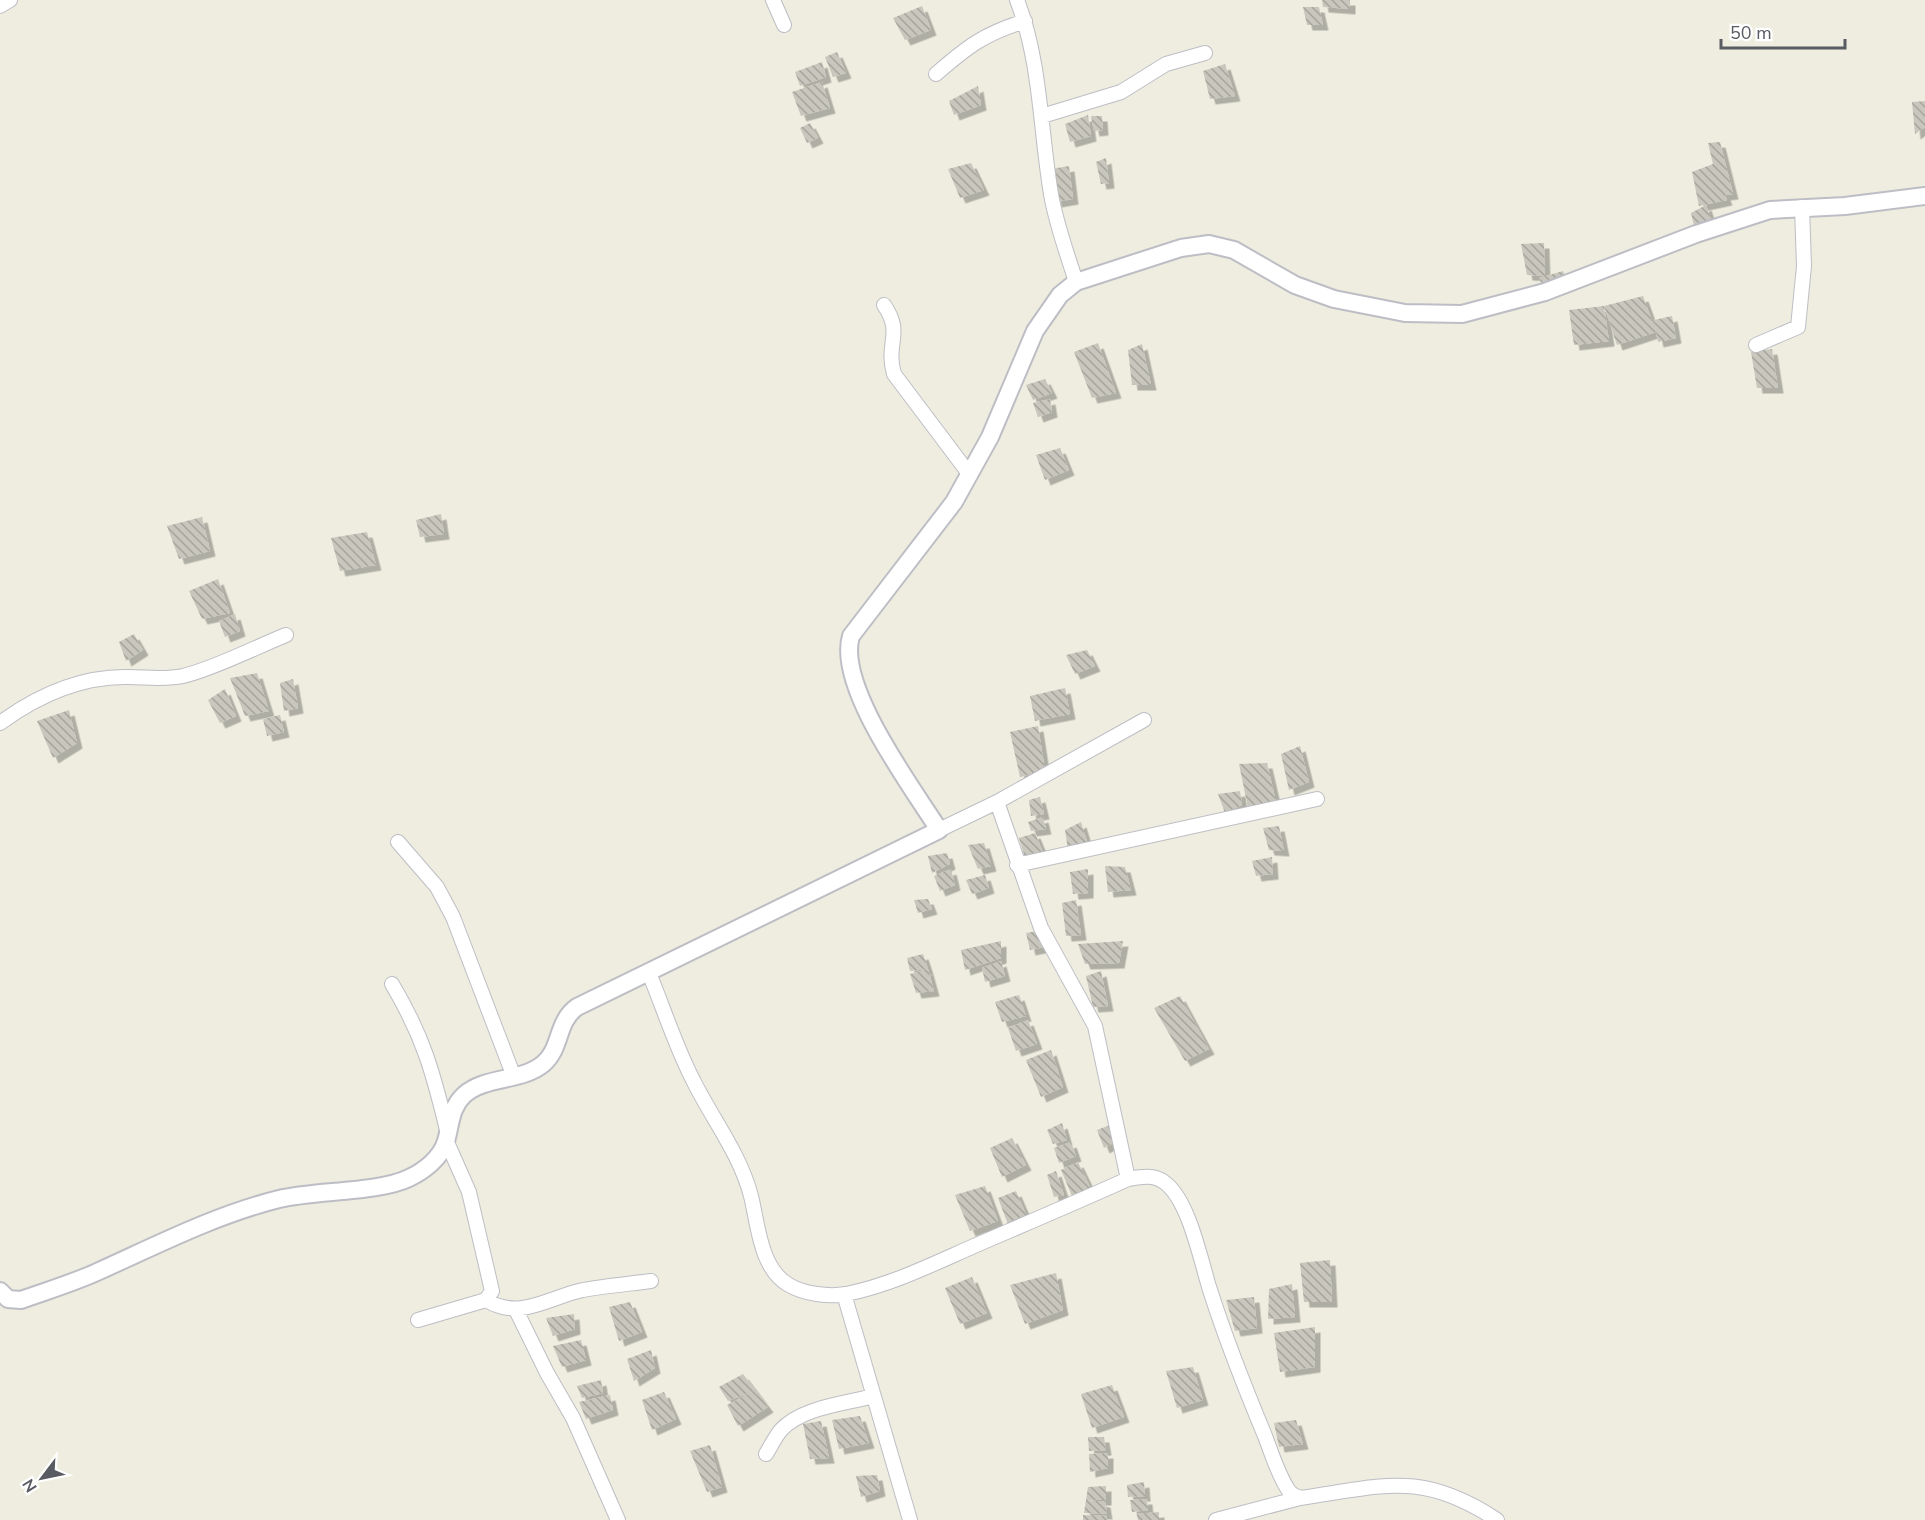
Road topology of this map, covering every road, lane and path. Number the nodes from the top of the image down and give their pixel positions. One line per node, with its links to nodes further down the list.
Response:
1 (10, 0): 4 (street)
2 (773, 0): 6 (street)
3 (1017, 0): 5 (street)
4 (0, 6)
5 (1025, 21): 8 (street); 9 (street)
6 (784, 26)
7 (1205, 52): 9 (street)
8 (936, 74)
9 (1042, 116): 12 (street)
10 (1925, 196): 11 (street)
11 (1802, 207): 12 (street); 14 (street)
12 (1076, 282): 15 (street)
13 (884, 305): 15 (street)
14 (1756, 345)
15 (970, 475): 21 (street)
16 (286, 635): 18 (street)
17 (1144, 720): 20 (street)
18 (0, 723)
19 (1317, 800): 23 (street)
20 (997, 802): 21 (street); 23 (street)
21 (939, 830): 24 (street)
22 (398, 842): 26 (street)
23 (1017, 865): 28 (street)
24 (649, 973): 26 (street); 31 (street)
25 (392, 984): 27 (street)
26 (514, 1077): 27 (street)
27 (447, 1135): 30 (street); 32 (street)
28 (1128, 1179): 31 (street); 37 (street)
29 (651, 1281): 33 (street)
30 (0, 1291)
31 (844, 1294): 35 (street)
32 (486, 1300): 33 (street); 34 (street)
33 (516, 1310): 38 (street)
34 (418, 1320)
35 (873, 1396): 36 (street); 39 (street)
36 (766, 1454)
37 (1300, 1498): 40 (street); 41 (street)
38 (618, 1520)
39 (910, 1520)
40 (1216, 1520)
41 (1497, 1520)

